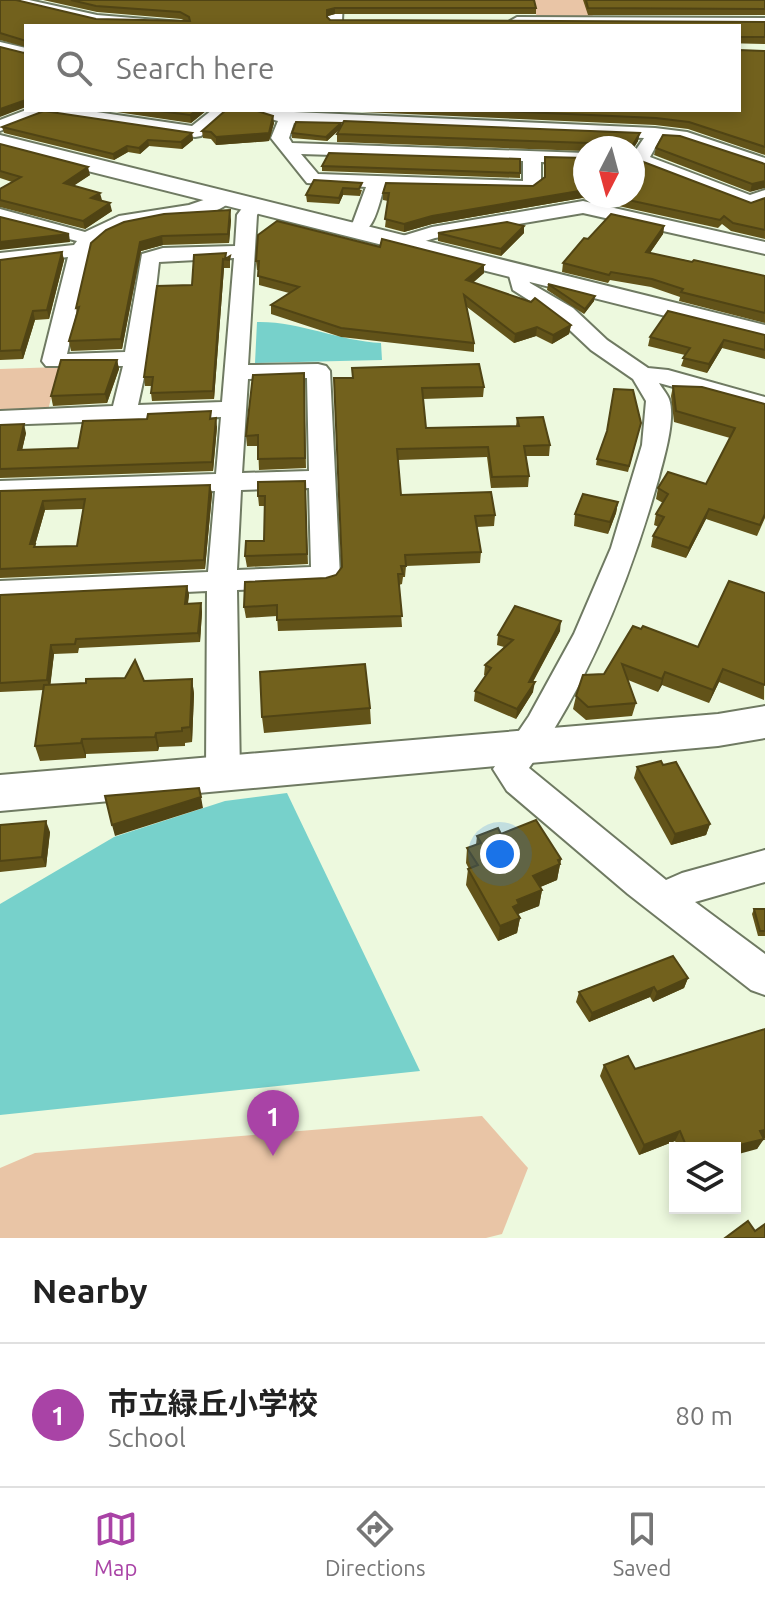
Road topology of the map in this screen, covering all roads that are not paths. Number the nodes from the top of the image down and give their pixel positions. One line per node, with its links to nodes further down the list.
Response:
1 (11, 0): 7 (street)
2 (336, 0): 6 (street)
3 (638, 19): 4 (street); 5 (street)
4 (502, 21)
5 (765, 22)
6 (338, 23)
7 (157, 24)
8 (0, 46): 9 (street)
9 (24, 52)
10 (35, 112): 16 (street)
11 (63, 112): 12 (street)
12 (220, 112)
13 (264, 112): 15 (street)
14 (399, 116): 15 (street); 17 (street)
15 (287, 118): 20 (street)
16 (0, 126)
17 (655, 133): 19 (street); 24 (street)
18 (0, 142): 26 (street)
19 (645, 147)
20 (287, 148): 21 (street); 25 (street)
21 (532, 156): 22 (street); 25 (street)
22 (573, 158)
23 (645, 162): 27 (street)
24 (765, 164)
25 (377, 182): 31 (street)
26 (224, 199): 28 (street); 33 (street)
27 (758, 199): 29 (street)
28 (253, 207): 31 (street); 35 (street)
29 (713, 211)
30 (0, 215): 33 (street)
31 (354, 231): 32 (street)
32 (403, 242): 34 (street); 37 (street)
33 (84, 244): 36 (street); 39 (street)
34 (765, 248)
35 (244, 252): 39 (street); 40 (street)
36 (0, 259)
37 (518, 272): 38 (street); 41 (street)
38 (765, 333)
39 (136, 359): 44 (street)
40 (236, 372): 43 (street); 46 (street)
41 (642, 375): 42 (street); 52 (street)
42 (765, 405)
43 (233, 409): 44 (street); 47 (street)
44 (124, 413): 45 (street)
45 (0, 418)
46 (323, 479): 47 (street); 49 (street)
47 (229, 481): 48 (street); 49 (street)
48 (0, 489)
49 (222, 579): 50 (street); 53 (street)
50 (0, 591)
51 (765, 722): 52 (street)
52 (524, 746): 53 (street); 56 (street)
53 (223, 775): 54 (street)
54 (0, 793)
55 (765, 866): 56 (street)
56 (670, 902): 57 (street)
57 (759, 963)

